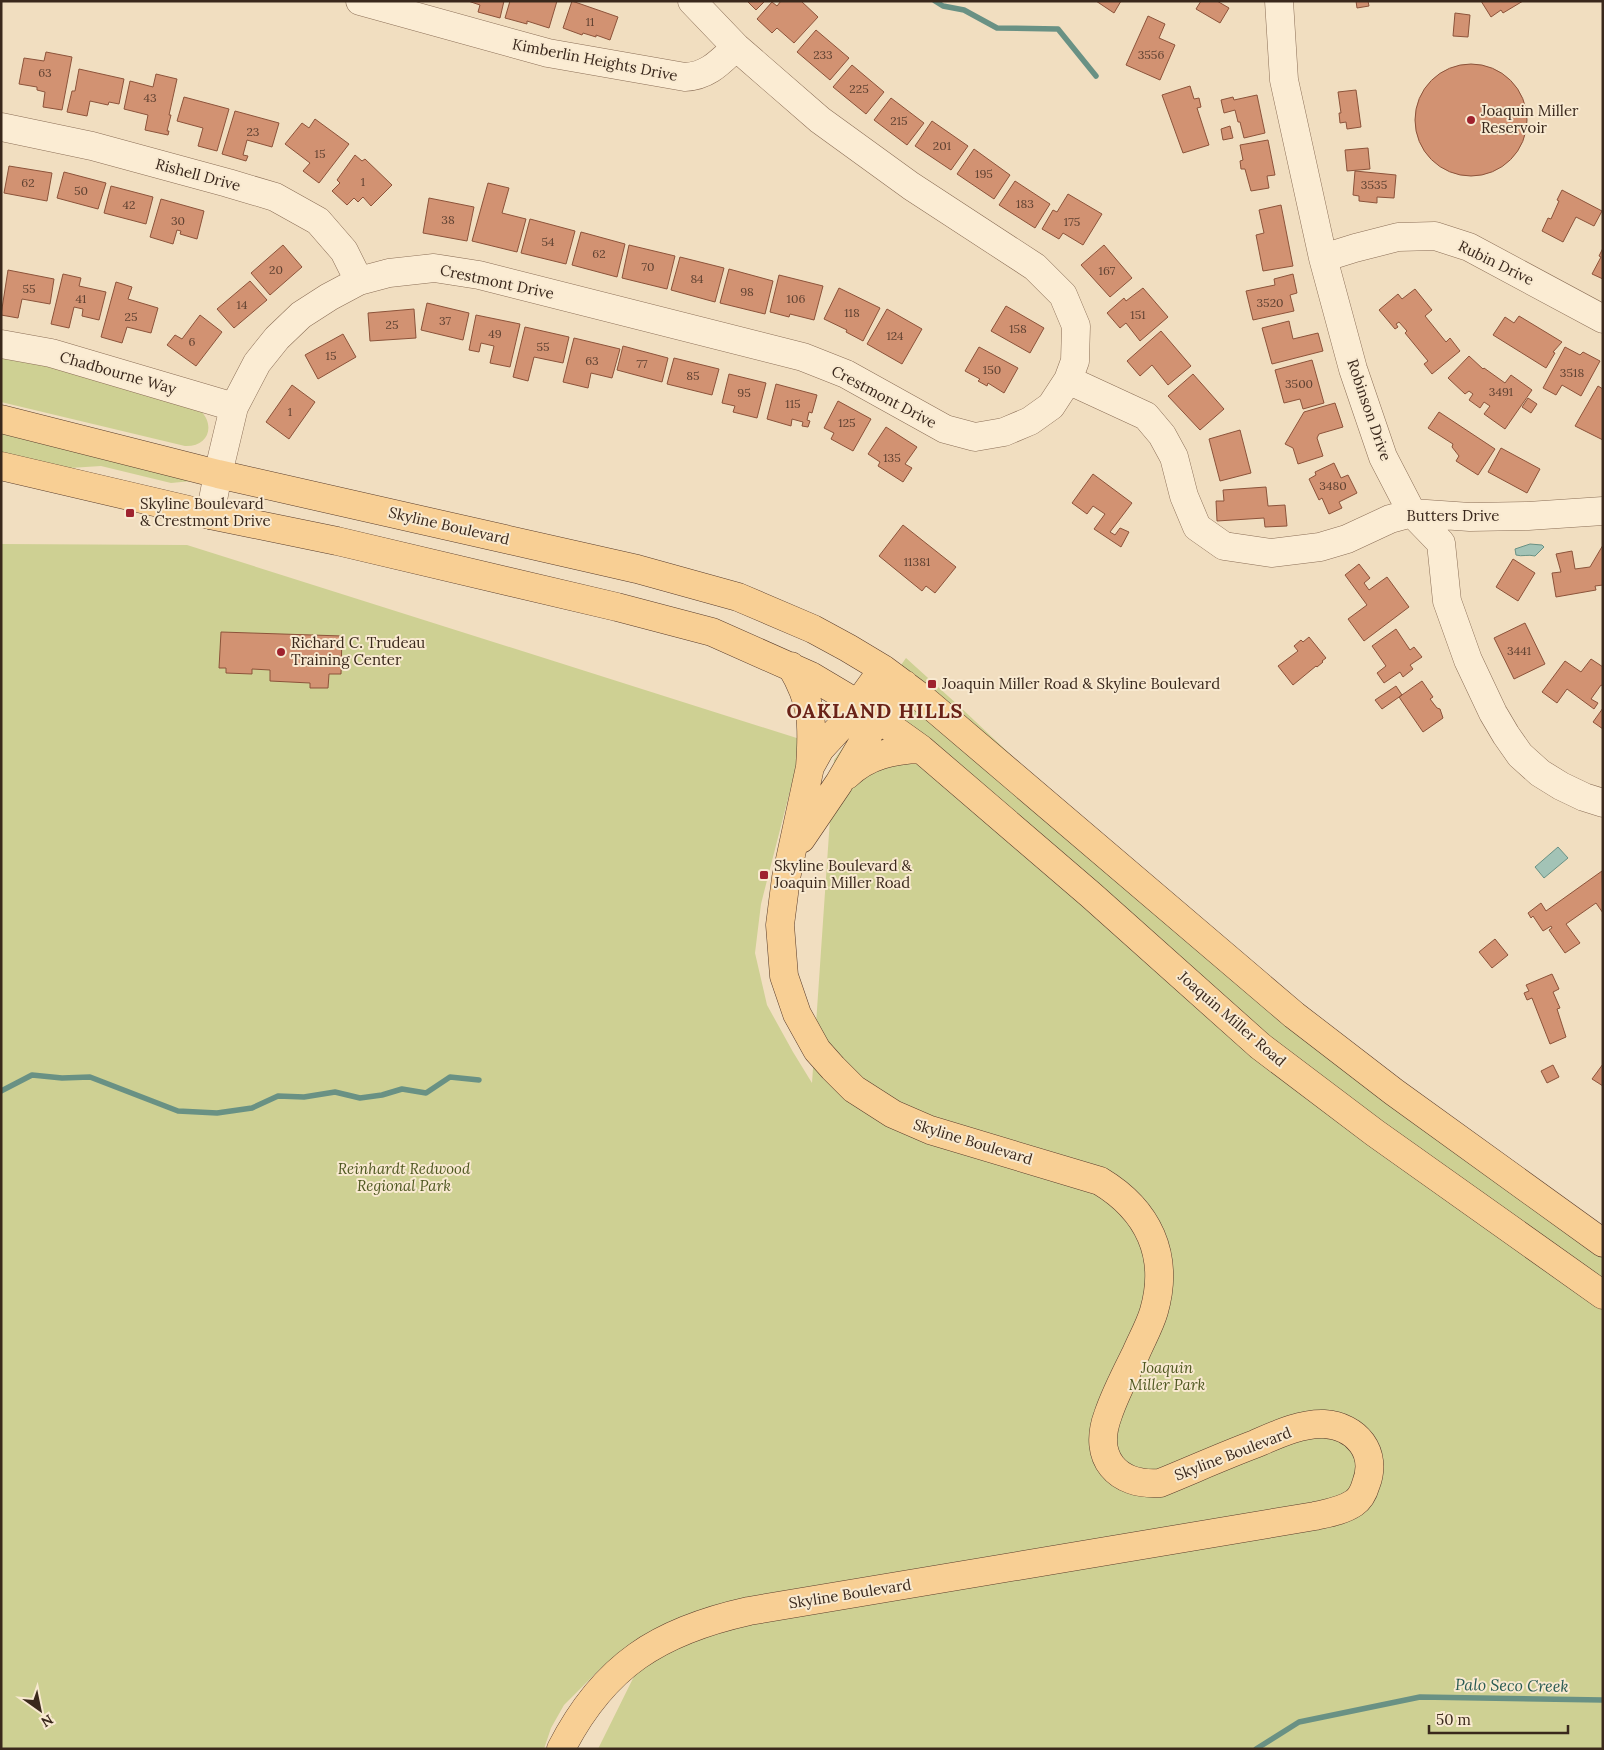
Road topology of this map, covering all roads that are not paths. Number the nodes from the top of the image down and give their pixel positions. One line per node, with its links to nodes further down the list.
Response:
1 (360, 1): 4 (street, Kimberlin Heights Drive)
2 (692, 1): 4 (street, Crestmont Drive)
3 (1279, 1): 6 (street, Robinson Drive)
4 (736, 47): 10 (street, Crestmont Drive)
5 (1, 127): 7 (street, Rishell Drive)
6 (1324, 258): 8 (street, Rubin Drive); 16 (street, Robinson Drive)
7 (359, 281): 10 (street, Crestmont Drive); 11 (street, Crestmont Drive)
8 (1603, 319)
9 (1, 344): 11 (street, Chadbourne Way)
10 (1068, 380): 16 (street, Butters Drive)
11 (234, 407): 14 (street, Crestmont Drive)
12 (1, 419): 14 (main road, Skyline Boulevard)
13 (1, 466): 17 (main road)
14 (218, 474): 17 (street, Crestmont Drive); 19 (main road, Skyline Boulevard)
15 (1603, 511): 16 (street, Butters Drive)
16 (1412, 513): 24 (street, Robinson Drive)
17 (210, 515): 18 (main road)
18 (791, 666): 20 (main road); 22 (main road)
19 (893, 677): 20 (main road, Skyline Boulevard); 26 (main road)
20 (869, 711): 21 (main road, Joaquin Miller Road); 22 (main road, Skyline Boulevard); 23 (main road, Skyline Boulevard)
21 (921, 749): 23 (main road); 27 (main road, Joaquin Miller Road)
22 (810, 767): 25 (main road, Skyline Boulevard)
23 (839, 783): 25 (main road, Skyline Boulevard)
24 (1603, 803)
25 (793, 853): 28 (main road, Skyline Boulevard)
26 (1603, 1243)
27 (1603, 1295)
28 (561, 1749)

